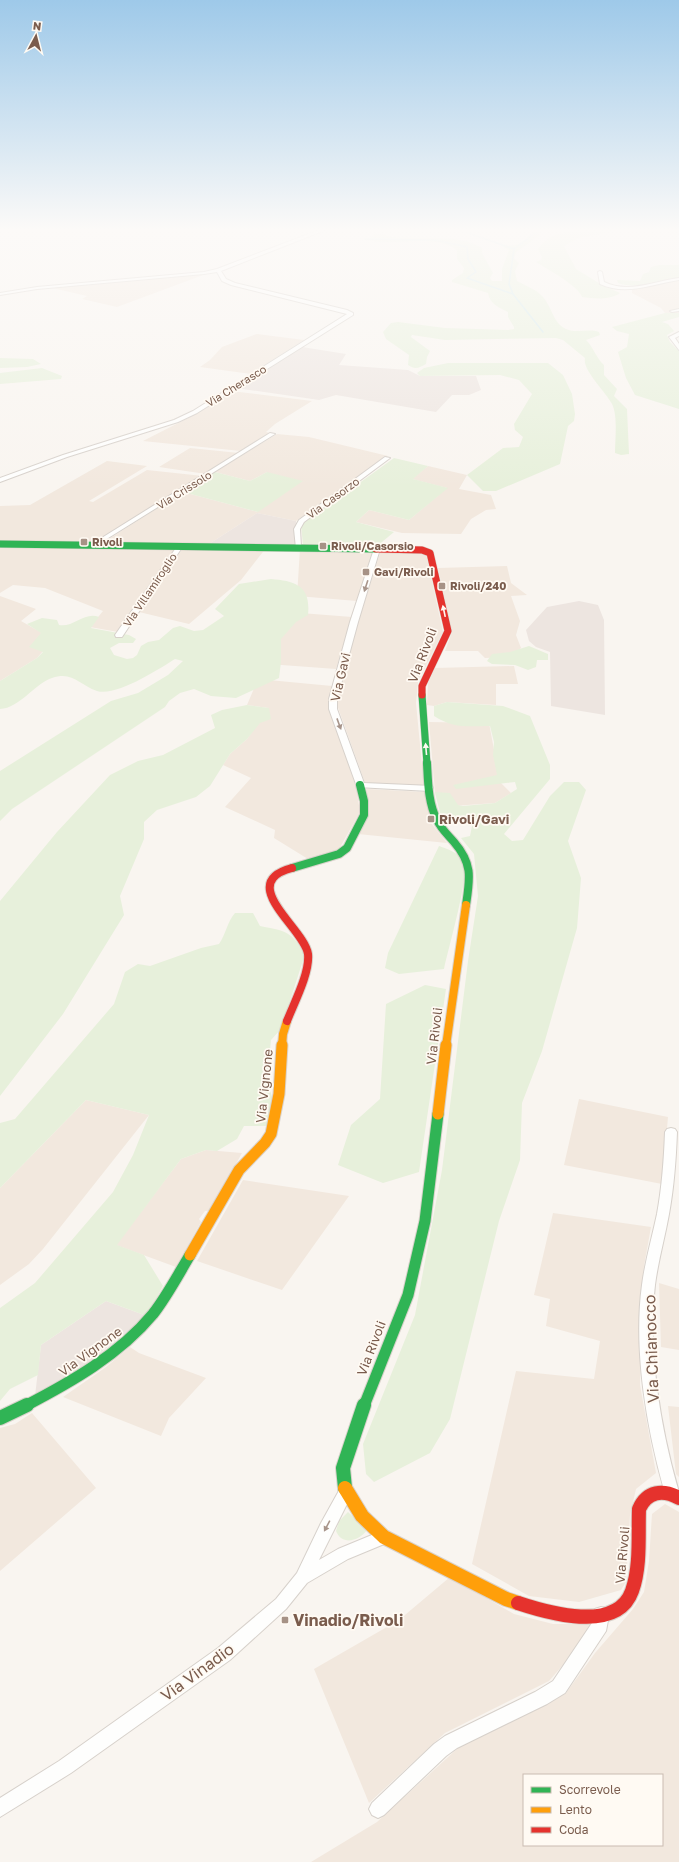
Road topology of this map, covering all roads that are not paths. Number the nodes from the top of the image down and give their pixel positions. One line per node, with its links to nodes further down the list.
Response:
1 (351, 314): 6 (street, Via Cherasco)
2 (679, 334): 3 (street)
3 (679, 348)
4 (272, 434): 8 (street, Via Crissolo)
5 (387, 458): 10 (street, Via Casorzo)
6 (0, 480)
7 (0, 544): 8 (street, Via Rivoli)
8 (95, 544): 9 (street, Via Rivoli)
9 (180, 546): 10 (street, Via Rivoli); 12 (street, Via Villamiroglio)
10 (298, 547): 11 (street, Via Rivoli)
11 (377, 549): 13 (street, Via Gavi, one-way to 13); 14 (street, Via Rivoli, one-way to 11)
12 (119, 635)
13 (360, 785): 14 (street); 16 (street, Via Vignone)
14 (429, 788): 17 (street, Via Rivoli)
15 (670, 1132): 18 (street, Via Chianocco)
16 (0, 1418)
17 (346, 1492): 19 (street, Via Rivoli); 20 (street, Via Vinadio, one-way to 20)
18 (676, 1496): 21 (street, Via Rivoli)
19 (384, 1537): 20 (street); 21 (street, Via Rivoli)
20 (302, 1578): 22 (street, Via Vinadio)
21 (601, 1615): 23 (street)
22 (0, 1808)
23 (378, 1809)

